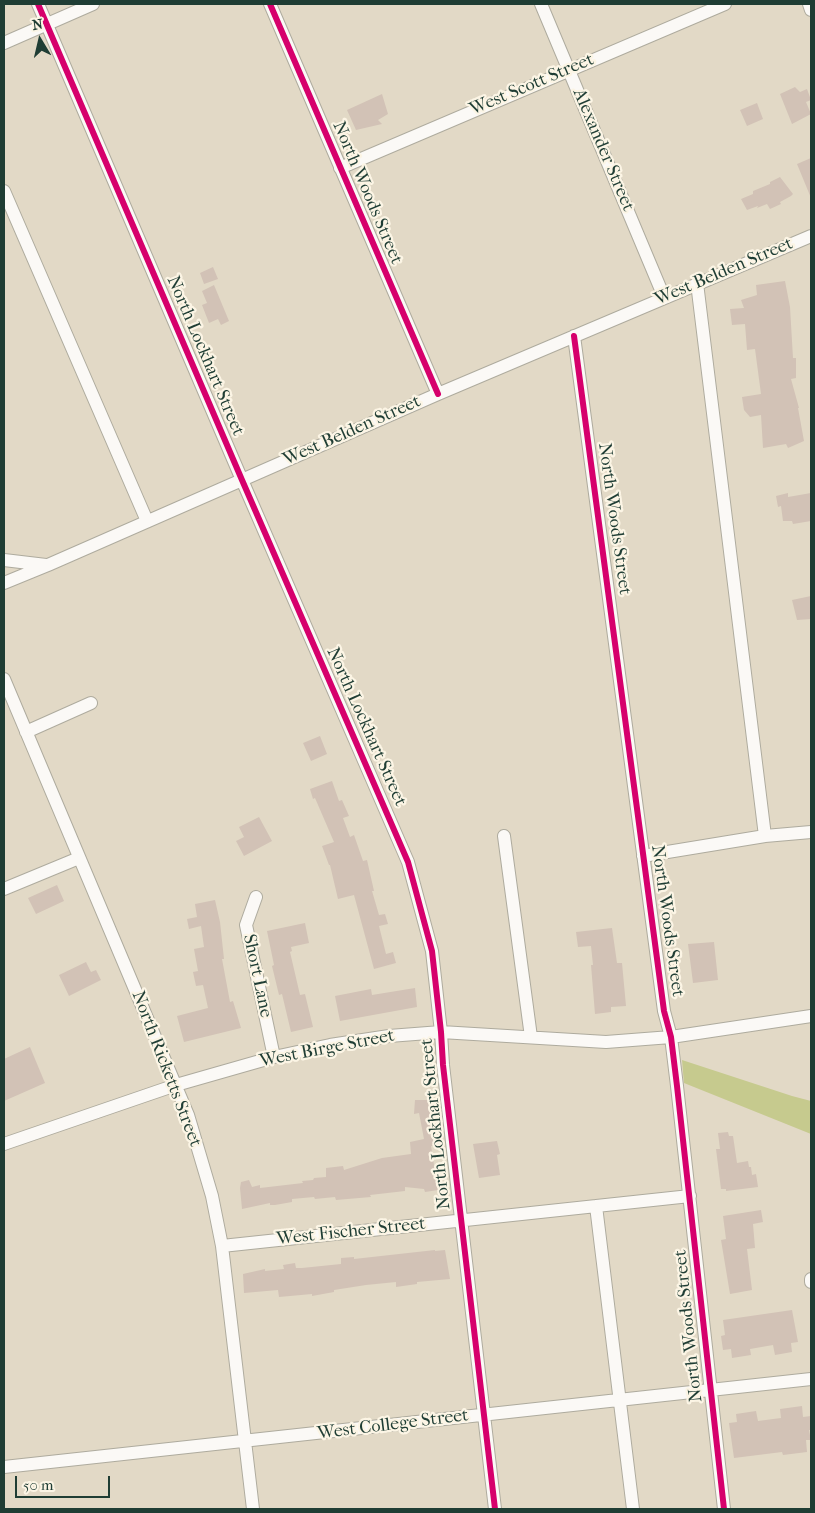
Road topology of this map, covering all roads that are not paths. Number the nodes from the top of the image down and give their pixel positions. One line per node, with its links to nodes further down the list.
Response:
1 (38, 4): 8 (street, North Lockhart Street)
2 (94, 4): 8 (street)
3 (270, 4): 11 (street, North Woods Street)
4 (541, 4): 10 (street, Alexander Street)
5 (725, 4): 10 (street, West Scott Street)
6 (809, 4): 7 (street)
7 (811, 10)
8 (47, 25): 9 (street); 18 (street, North Lockhart Street)
9 (4, 43)
10 (569, 69): 11 (street, West Scott Street); 15 (street, Alexander Street)
11 (340, 168): 17 (street, North Woods Street)
12 (4, 191): 19 (street)
13 (811, 236): 14 (street, West Belden Street)
14 (697, 283): 15 (street, West Belden Street); 28 (street)
15 (664, 297): 16 (street, West Belden Street)
16 (574, 336): 17 (street, West Belden Street); 29 (street, North Woods Street)
17 (438, 394): 18 (street, West Belden Street)
18 (242, 480): 19 (street, West Belden Street); 34 (street, North Lockhart Street)
19 (147, 522): 21 (street, West Belden Street)
20 (4, 560): 21 (street)
21 (48, 565): 22 (street, West Belden Street)
22 (4, 583)
23 (4, 679): 25 (street, North Ricketts Street)
24 (91, 703): 25 (street)
25 (26, 732): 30 (street, North Ricketts Street)
26 (811, 832): 28 (street)
27 (504, 836): 35 (street)
28 (765, 836): 29 (street)
29 (643, 856): 36 (street, North Woods Street)
30 (79, 858): 31 (street); 38 (street, North Ricketts Street)
31 (4, 889)
32 (256, 897): 37 (street, Short Lane)
33 (811, 1016): 36 (street, West Birge Street)
34 (441, 1032): 35 (street, West Birge Street); 37 (street, West Birge Street); 42 (street, North Lockhart Street)
35 (531, 1037): 36 (street, West Birge Street)
36 (671, 1037): 40 (street, North Woods Street)
37 (274, 1057): 38 (street, West Birge Street)
38 (176, 1085): 39 (street, West Birge Street); 43 (street, North Ricketts Street)
39 (4, 1144)
40 (690, 1196): 41 (street, West Fischer Street); 45 (street, North Woods Street)
41 (596, 1206): 42 (street, West Fischer Street); 46 (street)
42 (461, 1220): 43 (street, West Fischer Street); 47 (street, North Lockhart Street)
43 (222, 1246): 48 (street, North Ricketts Street)
44 (811, 1379): 45 (street, West College Street)
45 (711, 1391): 46 (street, West College Street); 53 (street, North Woods Street)
46 (621, 1400): 47 (street, West College Street); 52 (street)
47 (484, 1415): 48 (street, West College Street); 51 (street, North Lockhart Street)
48 (244, 1442): 49 (street, West College Street); 50 (street, North Ricketts Street)
49 (4, 1467)
50 (252, 1509)
51 (494, 1509)
52 (634, 1509)
53 (724, 1509)

